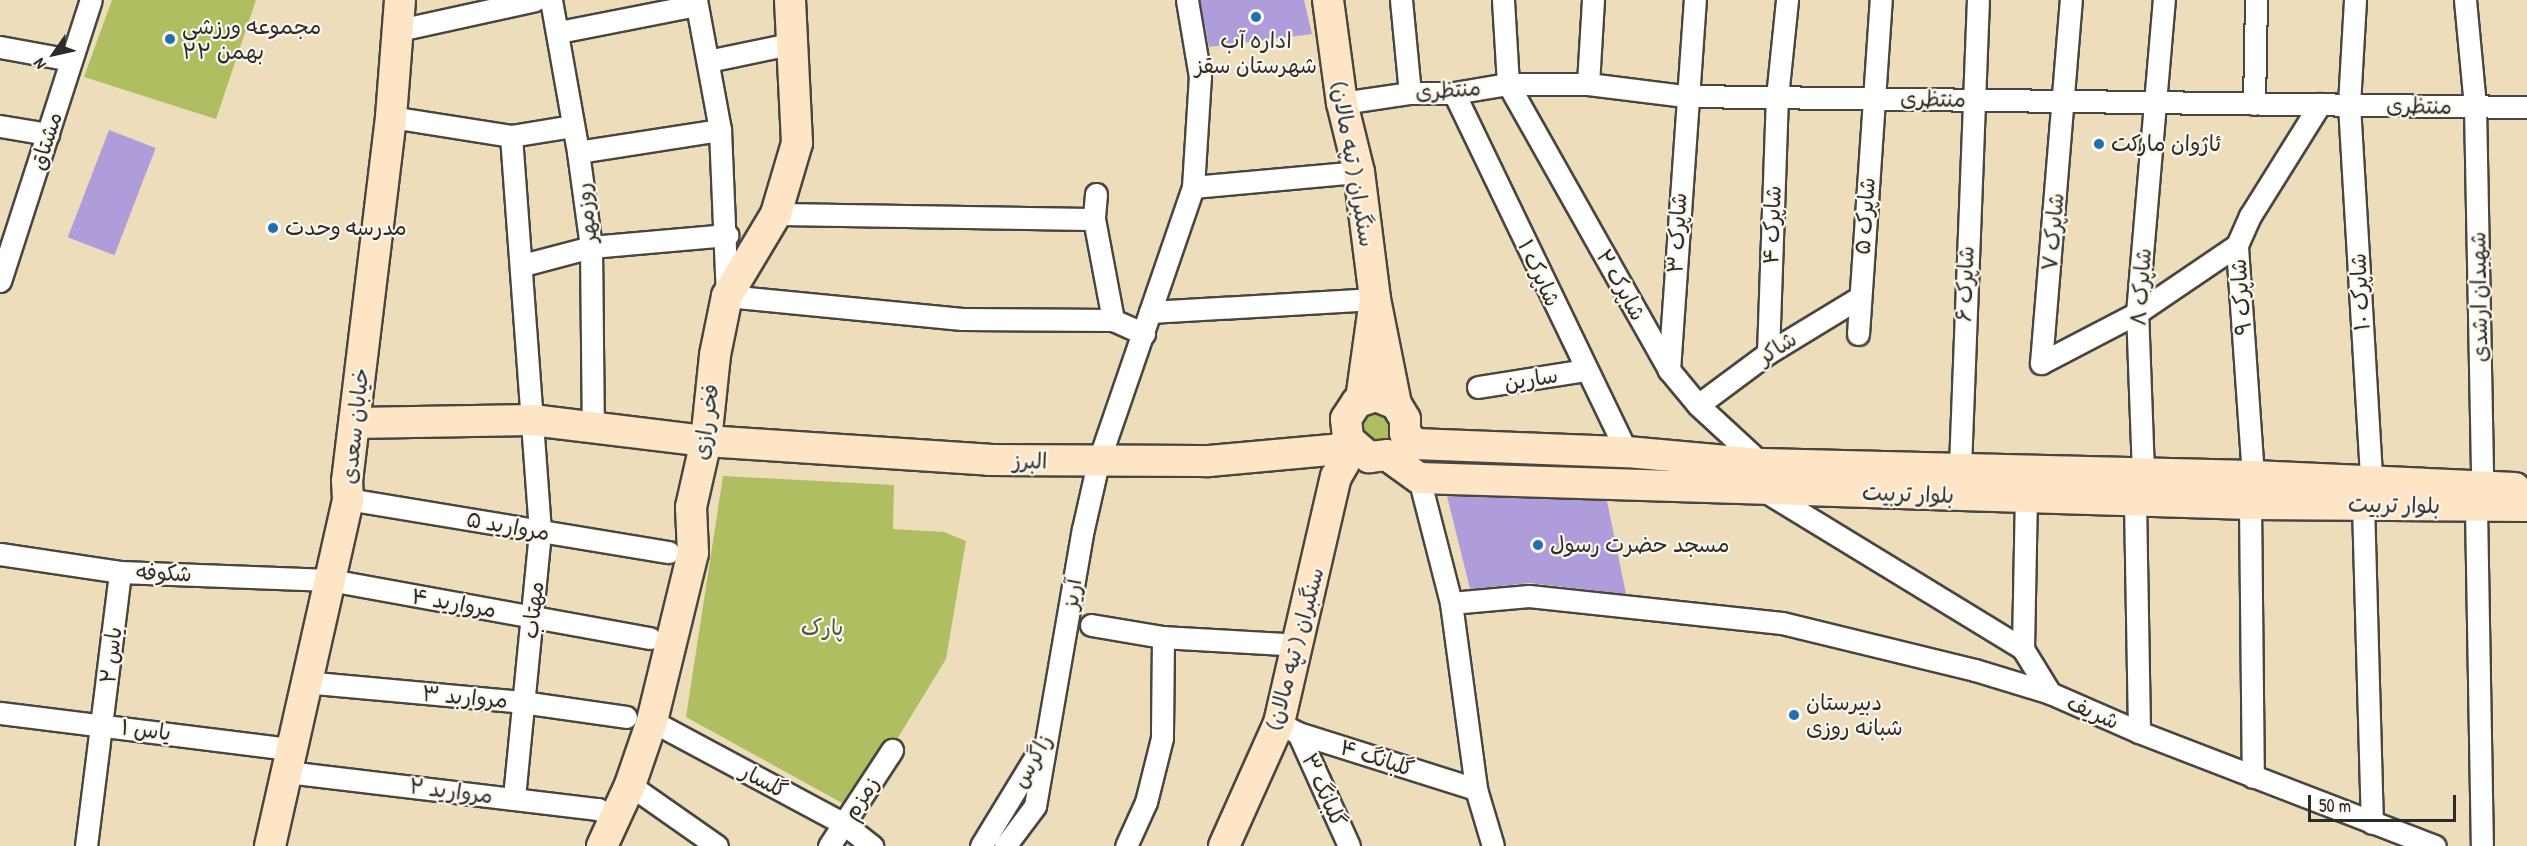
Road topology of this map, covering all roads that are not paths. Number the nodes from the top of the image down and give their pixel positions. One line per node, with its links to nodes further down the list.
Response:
1 (92, 0): 25 (street, مشتاق)
2 (400, 0): 21 (street, خیابان سعدی)
3 (535, 0): 21 (street)
4 (551, 0): 22 (street, روزمهر)
5 (790, 0): 23 (street, فخر رازی)
6 (1187, 0): 51 (street, آریز)
7 (1328, 0): 37 (street, سنگبران ( تپه مالان))
8 (1401, 0): 29 (street)
9 (1503, 0): 27 (street)
10 (1593, 0): 28 (street)
11 (1695, 0): 31 (street, شاپرک ۳)
12 (1787, 0): 32 (street, شاپرک ۴)
13 (1881, 0): 33 (street, شاپرک ۵)
14 (1978, 0): 34 (street, شاپرک ۶)
15 (2071, 0): 35 (street, شاپرک ۷)
16 (2164, 0): 36 (street, شاپرک ۸)
17 (2256, 0): 38 (street)
18 (2355, 0): 40 (street, شاپرک ۱۰)
19 (2465, 0): 41 (street, شهیدان ارشدی)
20 (696, 2): 22 (street); 26 (street)
21 (399, 30): 43 (street, خیابان سعدی)
22 (559, 32): 45 (street, روزمهر)
23 (790, 44): 26 (street); 53 (street, فخر رازی)
24 (0, 47): 25 (street)
25 (71, 60): 47 (street, مشتاق)
26 (708, 61): 46 (street)
27 (1508, 84): 28 (street, منتظری); 30 (street, منتظری); 70 (street, شاپرک ۲)
28 (1588, 84): 31 (street, منتظری)
29 (1410, 93): 30 (street, منتظری); 37 (street, منتظری)
30 (1454, 93): 69 (street, شاپرک ۱)
31 (1685, 96): 32 (street, منتظری); 70 (street, شاپرک ۳)
32 (1777, 97): 33 (street, منتظری); 68 (street, شاپرک ۴)
33 (1873, 99): 34 (street, منتظری); 61 (street, شاپرک ۵)
34 (1971, 100): 35 (street, منتظری); 84 (street, شاپرک ۶)
35 (2064, 101): 36 (street, منتظری); 64 (street, شاپرک ۷)
36 (2157, 102): 38 (street, منتظری); 64 (street, شاپرک ۸)
37 (1341, 103): 50 (street, سنگبران ( تپه مالان))
38 (2254, 104): 39 (street, منتظری)
39 (2320, 104): 40 (street, منتظری); 56 (street, شاپرک ۹)
40 (2349, 105): 41 (street, منتظری); 90 (street, شاپرک ۱۰)
41 (2475, 106): 42 (street, منتظری); 91 (street, شهیدان ارشدی)
42 (2527, 106)
43 (391, 117): 48 (street); 76 (street, خیابان سعدی)
44 (0, 126): 47 (street)
45 (573, 126): 48 (street); 49 (street, روزمهر)
46 (720, 130): 49 (street); 55 (street)
47 (48, 134): 59 (street, مشتاق)
48 (511, 136): 58 (street, مهتاب)
49 (578, 152): 57 (street, روزمهر)
50 (1359, 172): 51 (street); 62 (street, سنگبران ( تپه مالان))
51 (1193, 187): 63 (street, آریز)
52 (1096, 194): 54 (street)
53 (776, 214): 54 (street); 60 (street, فخر رازی)
54 (1094, 219): 65 (street)
55 (726, 235): 57 (street); 60 (street)
56 (2237, 245): 64 (street); 89 (street, شاپرک ۹)
57 (591, 247): 58 (street); 77 (street, روزمهر)
58 (523, 265): 75 (street, مهتاب)
59 (0, 281)
60 (727, 296): 65 (street); 79 (street, فخر رازی)
61 (1860, 297): 67 (street, شاپرک ۵); 68 (street, شاکر)
62 (1375, 299): 63 (street); 72 (street, سنگبران ( تپه مالان)); 73 (street)
63 (1150, 312): 66 (street, آریز)
64 (2137, 313): 85 (street, شاپرک ۸)
65 (1113, 320): 66 (street)
66 (1144, 334): 83 (street, آریز)
67 (1858, 334)
68 (1768, 353): 74 (street, شاکر)
69 (1585, 370): 71 (street, سارین); 81 (street, شاپرک ۱)
70 (1669, 370): 74 (street, شاپرک ۲)
71 (1478, 387)
72 (1362, 400): 73 (street); 80 (street)
73 (1396, 404): 78 (street)
74 (1698, 405): 86 (street, شاپرک ۲)
75 (532, 420): 76 (street, البرز); 77 (street, البرز); 96 (street, مهتاب)
76 (355, 423): 93 (street, خیابان سعدی)
77 (593, 428): 79 (street, البرز)
78 (1406, 433): 81 (street, بلوار تربیت); 82 (street)
79 (706, 441): 83 (street, البرز); 112 (street, فخر رازی)
80 (1353, 448): 82 (street); 83 (street, البرز); 106 (street, سنگبران ( تپه مالان))
81 (1627, 452): 86 (street, بلوار تربیت)
82 (1387, 455): 87 (street)
83 (1098, 463): 114 (street, آریز)
84 (1959, 467): 85 (street, بلوار تربیت); 86 (street, بلوار تربیت)
85 (2143, 472): 89 (street, بلوار تربیت)
86 (1763, 477): 87 (street, بلوار تربیت); 92 (street, بلوار تربیت); 107 (street, شریف)
87 (1419, 478): 101 (street)
88 (2527, 488): 91 (street, بلوار تربیت)
89 (2251, 490): 90 (street, بلوار تربیت); 94 (street, بلوار تربیت); 119 (street, شاپرک ۹)
90 (2367, 492): 91 (street, بلوار تربیت); 125 (street, شاپرک ۱۰)
91 (2479, 497): 95 (street, بلوار تربیت); 139 (street, شهیدان ارشدی)
92 (2026, 498): 94 (street, بلوار تربیت); 107 (street)
93 (348, 499): 96 (street, مروارید ۵); 100 (street, خیابان سعدی)
94 (2135, 501): 116 (street)
95 (2527, 507)
96 (540, 532): 97 (street, مروارید ۵); 102 (street, مهتاب)
97 (669, 552)
98 (0, 554): 99 (street, شکوفه)
99 (120, 572): 100 (street, شکوفه); 113 (street, یاس ۲)
100 (330, 580): 102 (street, مروارید ۴); 108 (street, خیابان سعدی)
101 (1450, 603): 109 (street); 121 (street)
102 (533, 617): 105 (street, مروارید ۴); 110 (street, مهتاب)
103 (1091, 625): 104 (street)
104 (1163, 637): 106 (street); 134 (street)
105 (650, 639)
106 (1300, 645): 115 (street, سنگبران ( تپه مالان))
107 (2023, 649): 109 (street, شریف)
108 (304, 682): 110 (street, مرواربد ۳); 118 (street, خیابان سعدی)
109 (2050, 693): 116 (street, شریف)
110 (522, 702): 112 (street, مرواربد ۳); 122 (street, مهتاب)
111 (0, 713): 113 (street, یاس ۱)
112 (639, 719): 120 (street, فخر رازی); 124 (street, گلسار)
113 (103, 725): 118 (street, یاس ۱); 126 (street, یاس ۲)
114 (1052, 726): 132 (street, زاگرس); 133 (street, زاگرس)
115 (1289, 728): 121 (street, گلبانگ ۴); 135 (street, سنگبران ( تپه مالان)); 136 (street, گلبانگ ۳)
116 (2139, 732): 119 (street, شریف)
117 (892, 750): 124 (street, زمزم)
118 (289, 760): 122 (street, مروارید ۲); 127 (street, خیابان سعدی)
119 (2253, 777): 125 (street, شریف)
120 (630, 784): 123 (street, فخر رازی); 129 (street)
121 (1476, 789): 137 (street)
122 (514, 799): 123 (street, مروارید ۲)
123 (613, 817): 128 (street, فخر رازی)
124 (844, 824): 130 (street, زمزم); 131 (street, گلسار)
125 (2372, 824): 138 (street, شریف)
126 (86, 846)
127 (270, 846)
128 (602, 846)
129 (717, 846)
130 (829, 846)
131 (872, 846)
132 (981, 846)
133 (1005, 846)
134 (1126, 846)
135 (1224, 846)
136 (1349, 846)
137 (1493, 846)
138 (2434, 846)
139 (2482, 846)

